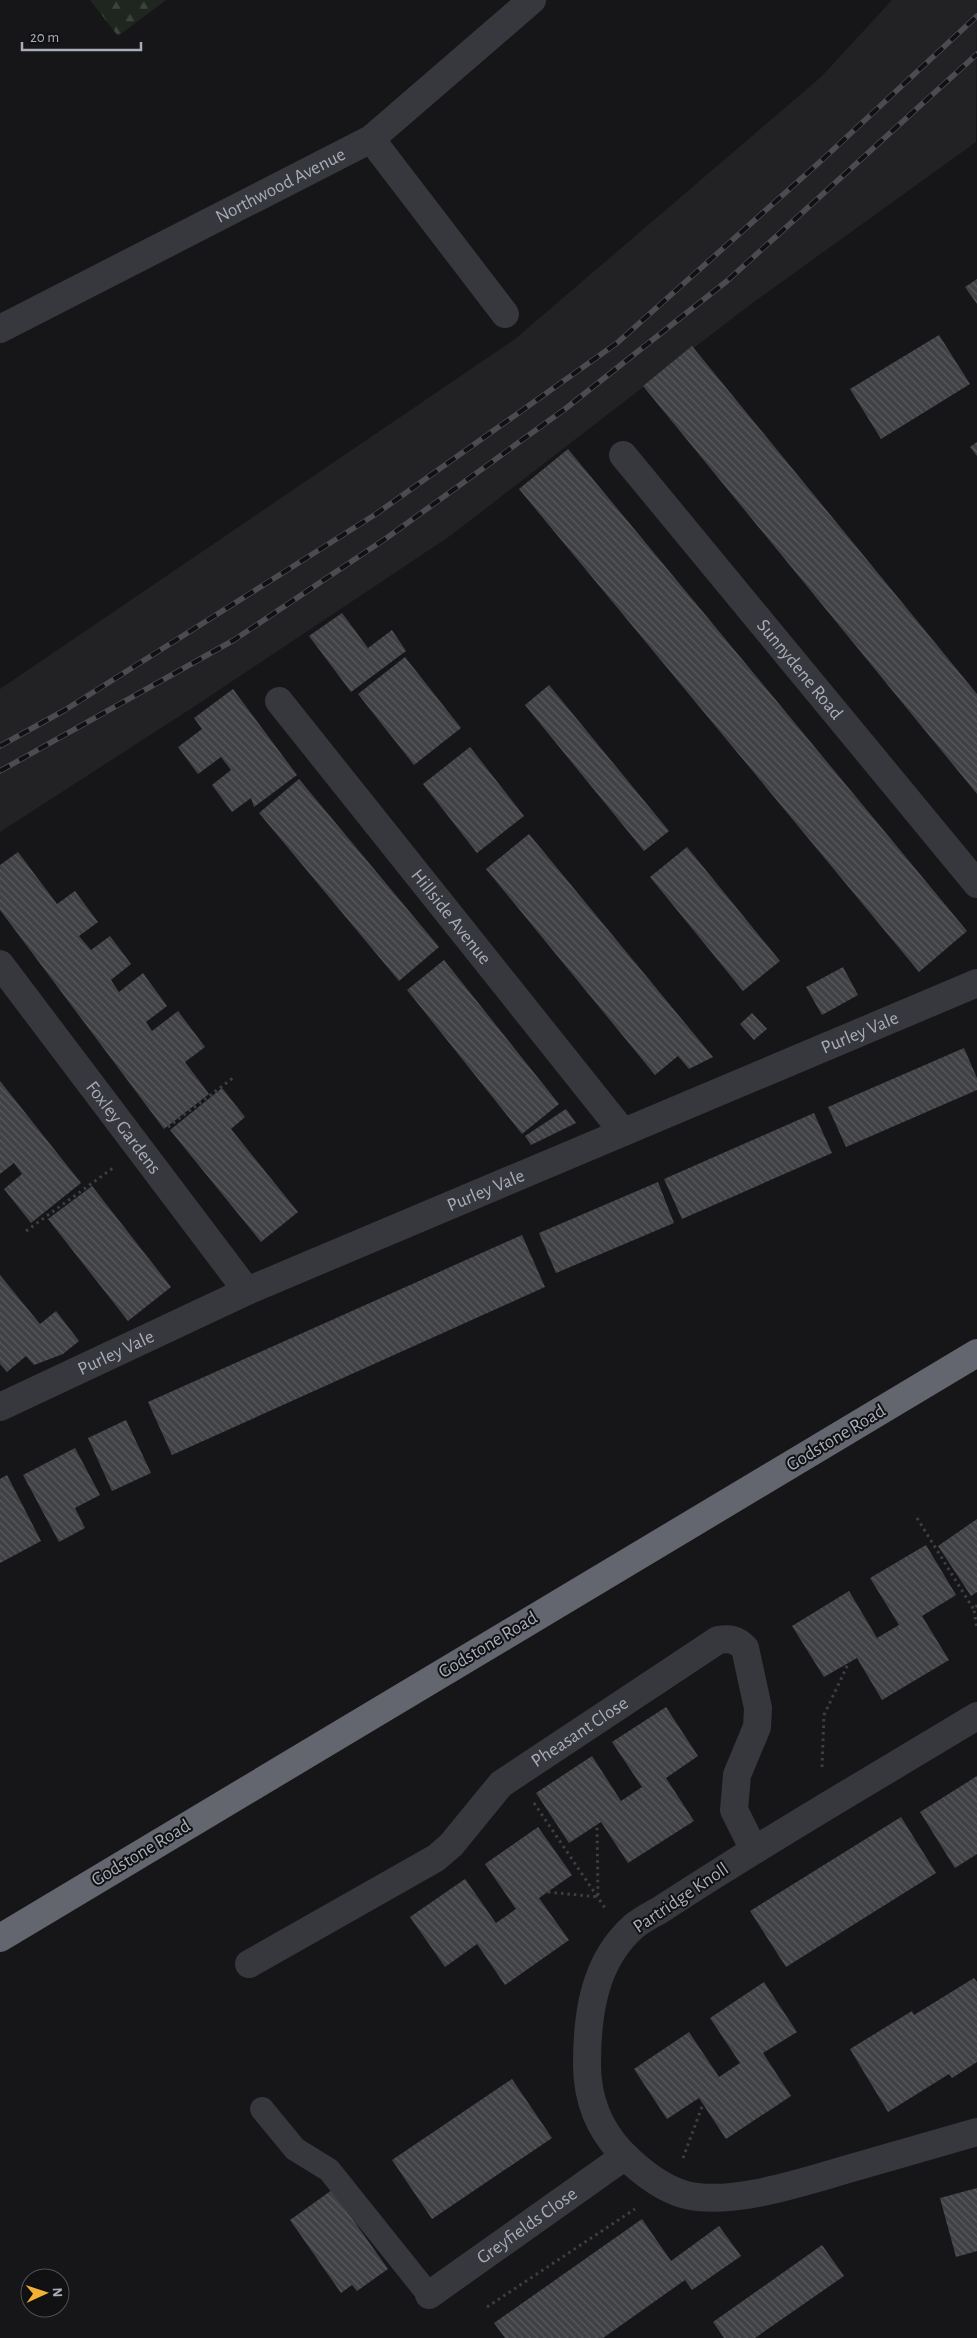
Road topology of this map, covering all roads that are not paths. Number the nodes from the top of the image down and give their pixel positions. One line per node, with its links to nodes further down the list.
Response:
1 (532, 0): 2 (street, Northwood Avenue)
2 (371, 139): 3 (street); 4 (street, Northwood Avenue)
3 (505, 314)
4 (0, 329)
5 (623, 454): 7 (street, Sunnydene Road)
6 (279, 701): 10 (street, Hillside Avenue)
7 (977, 884)
8 (0, 964): 11 (street, Foxley Gardens)
9 (977, 983): 10 (street, Purley Vale)
10 (623, 1132): 11 (street, Purley Vale)
11 (247, 1291): 13 (street, Purley Vale)
12 (977, 1353): 16 (highway, Godstone Road)
13 (0, 1407)
14 (977, 1716): 15 (street, Partridge Knoll)
15 (754, 1850): 17 (street, Pheasant Close); 20 (street, Partridge Knoll)
16 (0, 1938)
17 (249, 1964)
18 (262, 2109): 21 (lane)
19 (977, 2132): 20 (street, Partridge Knoll)
20 (625, 2156): 21 (street, Greyfields Close)
21 (429, 2295)

